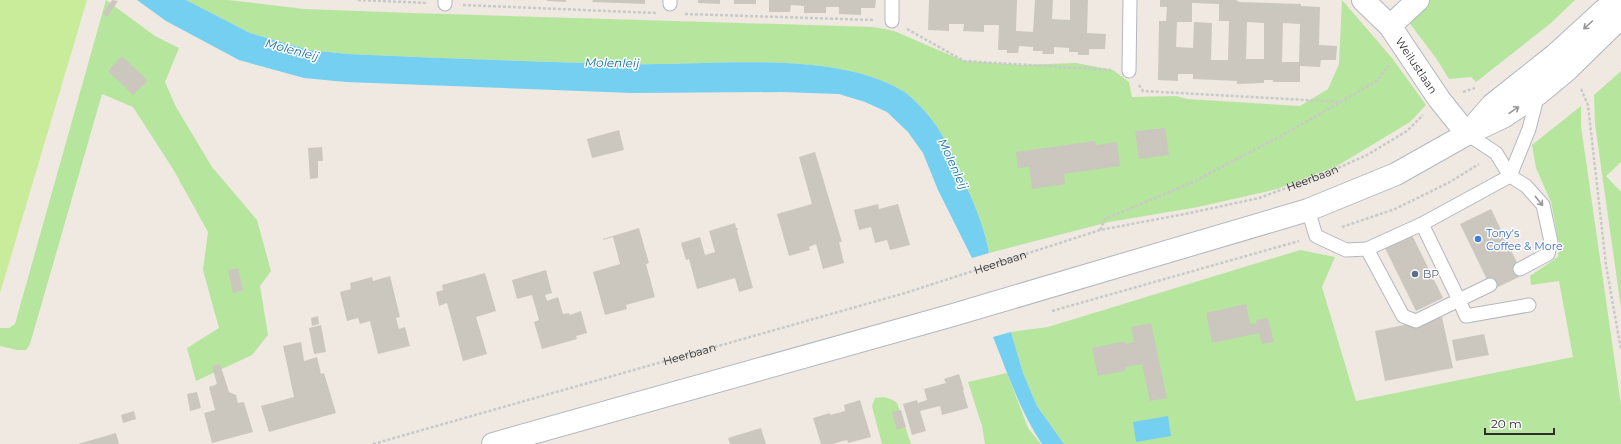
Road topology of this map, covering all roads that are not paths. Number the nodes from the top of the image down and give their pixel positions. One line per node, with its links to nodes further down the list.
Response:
1 (892, 0): 7 (lane)
2 (1130, 0): 9 (lane)
3 (1363, 0): 8 (street, Weilustlaan)
4 (1418, 0): 8 (street)
5 (1618, 0): 11 (street, one-way to 11)
6 (1621, 13): 10 (street)
7 (892, 21)
8 (1390, 26): 11 (street, Weilustlaan)
9 (1129, 71)
10 (1538, 94): 11 (street, one-way to 10); 12 (lane)
11 (1467, 134): 12 (lane); 13 (street)
12 (1510, 176): 14 (lane); 16 (lane, one-way to 16)
13 (1308, 210): 15 (lane); 20 (street)
14 (1422, 224): 15 (lane); 18 (lane)
15 (1367, 249): 18 (lane)
16 (1520, 269)
17 (1490, 285): 18 (lane)
18 (1458, 300): 19 (lane)
19 (1529, 305)
20 (493, 444)

